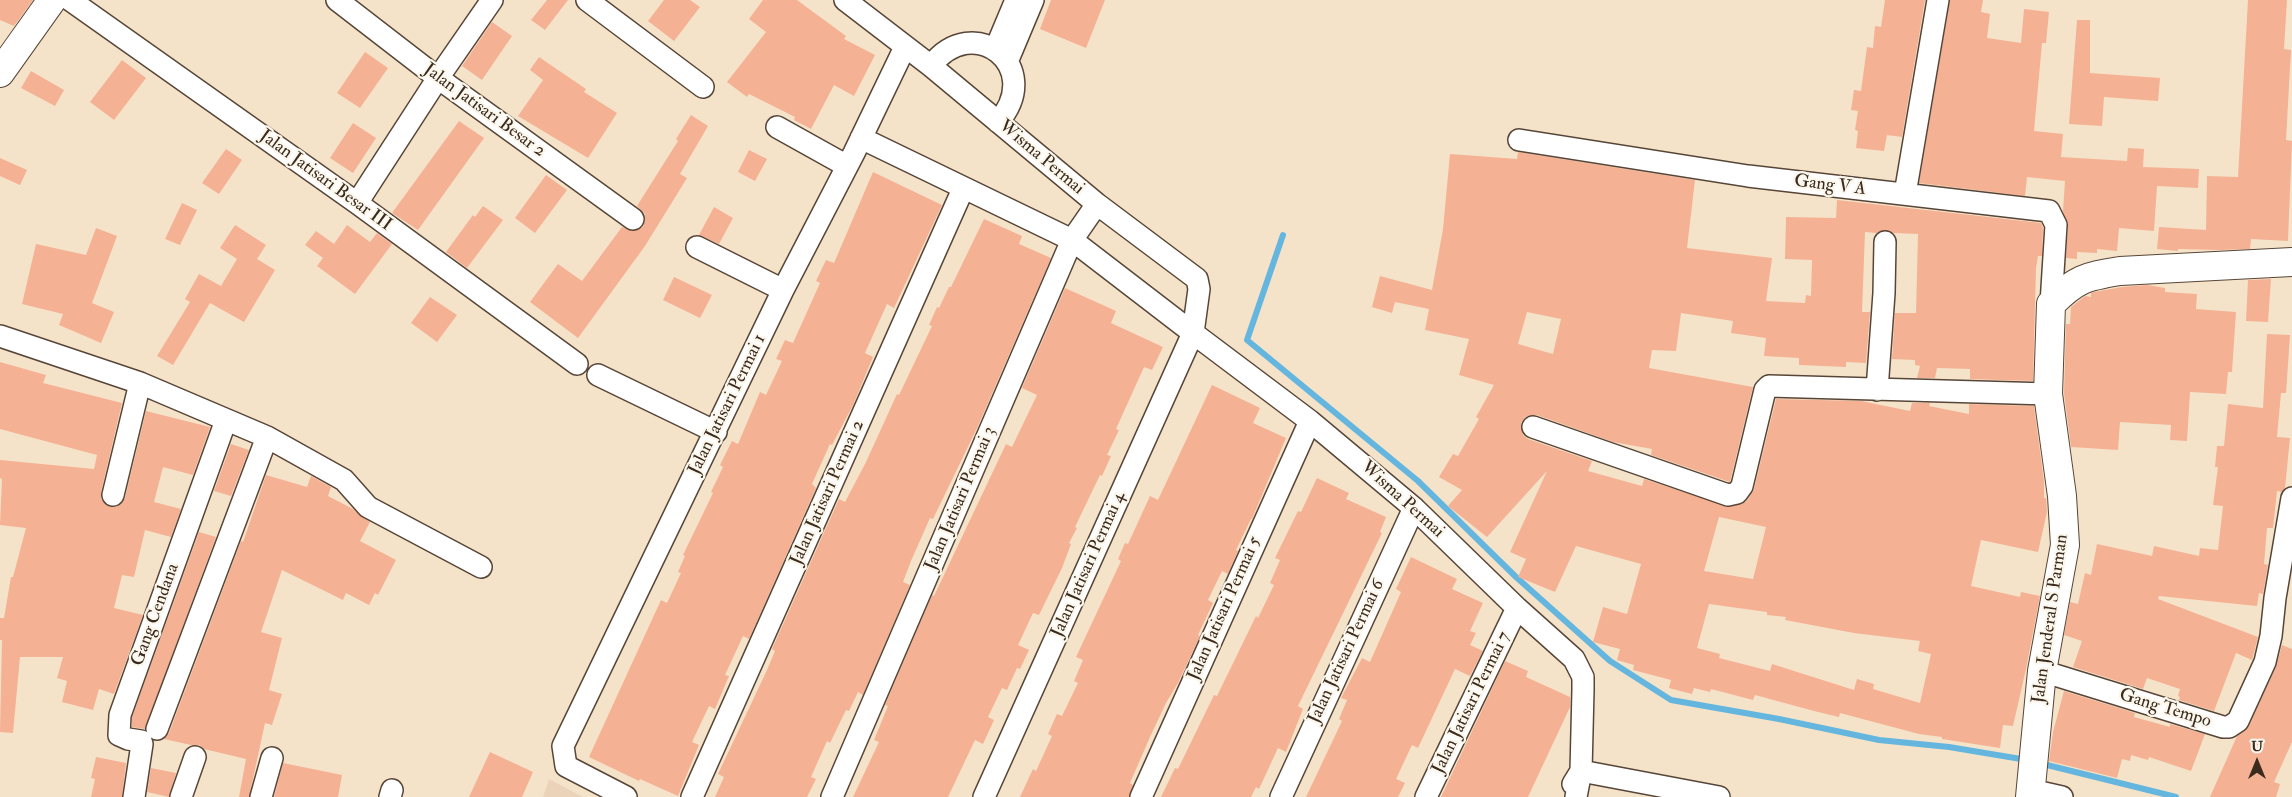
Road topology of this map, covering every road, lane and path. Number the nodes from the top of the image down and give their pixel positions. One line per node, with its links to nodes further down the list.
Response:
1 (52, 0): 13 (street)
2 (70, 0): 23 (street, Jalan Jatisari Besar III)
3 (338, 0): 14 (street, Jalan Jatisari Besar 2)
4 (492, 0): 14 (street)
5 (587, 0): 15 (street)
6 (845, 0): 10 (street, Wisma Permai)
7 (1016, 0): 11 (street)
8 (1033, 0): 11 (street)
9 (1938, 0): 22 (street)
10 (905, 47): 12 (street, Wisma Permai); 18 (street, Jalan Jatisari Permai 1)
11 (1001, 56): 12 (street); 16 (street)
12 (931, 66): 16 (street, Wisma Permai)
13 (0, 73)
14 (438, 78): 23 (street); 25 (street, Jalan Jatisari Besar 2)
15 (703, 87)
16 (998, 122): 24 (street, Wisma Permai)
17 (777, 127): 20 (street)
18 (861, 138): 20 (street, Jalan Jatisari Permai 1); 21 (street, Wisma Permai)
19 (1518, 140): 22 (street, Gang V A)
20 (847, 166): 30 (street, Jalan Jatisari Permai 1)
21 (963, 189): 26 (street, Wisma Permai); 59 (street, Jalan Jatisari Permai 2)
22 (1905, 194): 31 (street, Gang V A)
23 (357, 203): 34 (street, Jalan Jatisari Besar III)
24 (1097, 204): 26 (street, Jalan Jatisari Permai 3); 32 (street, Wisma Permai)
25 (633, 219)
26 (1072, 240): 32 (street, Wisma Permai); 60 (street, Jalan Jatisari Permai 3)
27 (1886, 242): 37 (street)
28 (697, 248): 30 (street)
29 (2292, 262): 31 (street)
30 (784, 290): 42 (street, Jalan Jatisari Permai 1)
31 (2051, 304): 38 (street, Jalan Jenderal S Parman)
32 (1193, 333): 40 (street, Wisma Permai); 61 (street, Jalan Jatisari Permai 4)
33 (0, 336): 36 (street)
34 (577, 364)
35 (598, 375): 42 (street)
36 (140, 383): 39 (street); 44 (street)
37 (1877, 390): 38 (street); 41 (street)
38 (2048, 394): 49 (street, Jalan Jenderal S Parman)
39 (226, 420): 43 (street); 55 (street, Gang Cendana)
40 (1310, 421): 46 (street, Wisma Permai); 62 (street, Jalan Jatisari Permai 5)
41 (1533, 427)
42 (716, 432): 58 (street, Jalan Jatisari Permai 1)
43 (267, 437): 47 (street); 50 (street)
44 (113, 495)
45 (2292, 498): 49 (street, Gang Tempo)
46 (1414, 508): 48 (street, Wisma Permai); 63 (street, Jalan Jatisari Permai 6)
47 (481, 567)
48 (1517, 608): 53 (street, Wisma Permai); 64 (street, Jalan Jatisari Permai 7)
49 (2042, 670): 54 (street, Jalan Jenderal S Parman)
50 (157, 729)
51 (195, 756): 56 (street)
52 (272, 758): 57 (street)
53 (1581, 772): 65 (street); 66 (street, Wisma Permai); 67 (street)
54 (2031, 791): 68 (street)
55 (134, 797)
56 (181, 797)
57 (261, 797)
58 (626, 797)
59 (692, 797)
60 (832, 797)
61 (984, 797)
62 (1141, 797)
63 (1280, 797)
64 (1426, 797)
65 (1566, 797)
66 (1576, 797)
67 (1718, 797)
68 (2062, 797)

